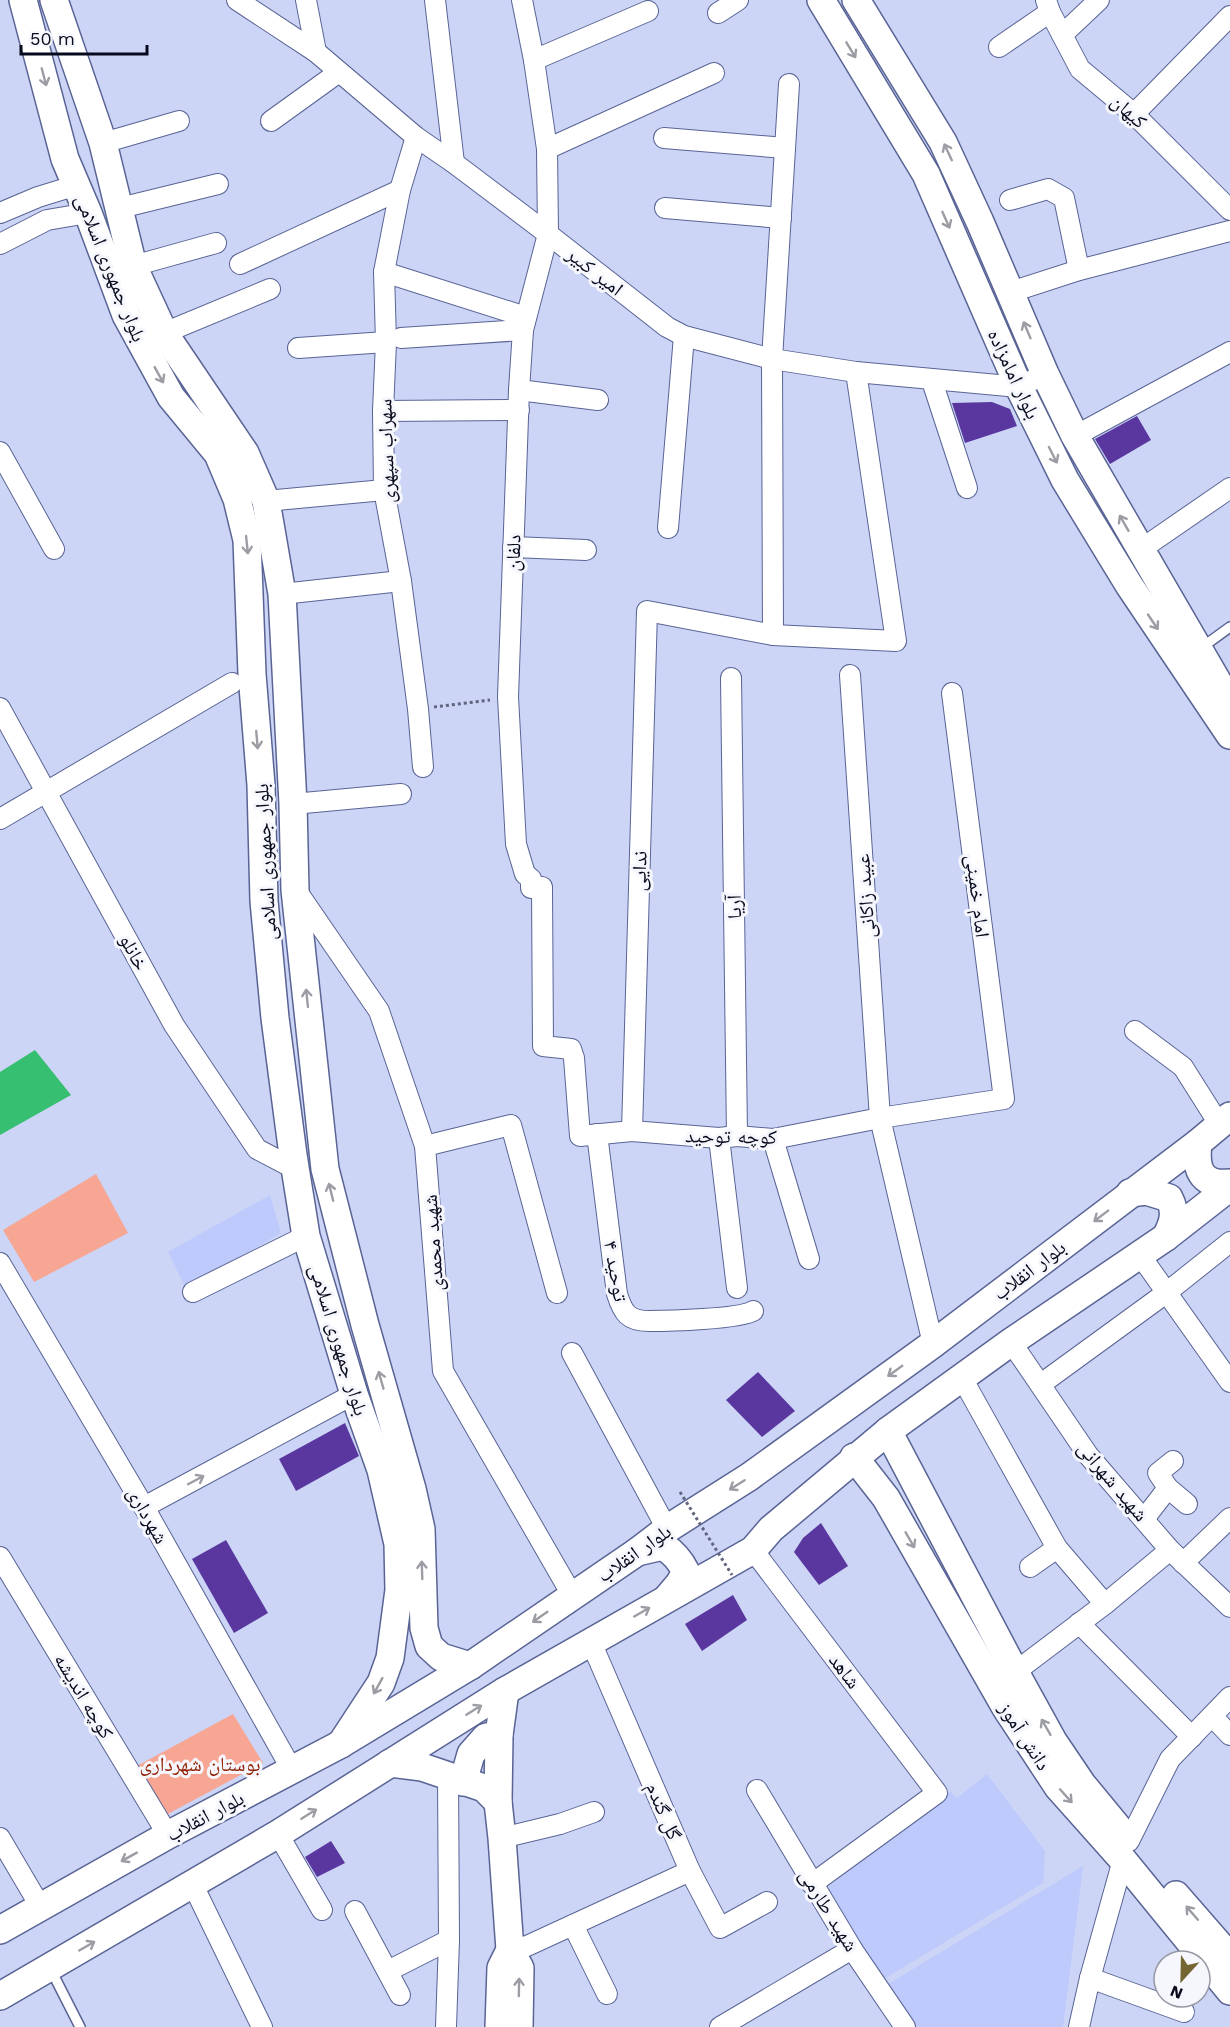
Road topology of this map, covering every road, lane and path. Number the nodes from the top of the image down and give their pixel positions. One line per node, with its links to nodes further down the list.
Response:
1 (23, 0): 30 (main road, بلوار جمهوری اسلامی, one-way to 30)
2 (237, 0): 17 (street, امیر کبیر)
3 (306, 0): 17 (street)
4 (435, 0): 31 (street)
5 (522, 0): 18 (street, دلفان)
6 (738, 0): 13 (street)
7 (821, 0): 64 (main road, بلوار امامزاده, one-way to 64)
8 (856, 0): 53 (main road, بلوار امامزاده, one-way to 8)
9 (1099, 0): 15 (street)
10 (59, 1): 27 (main road, بلوار جمهوری اسلامی)
11 (1048, 6): 15 (street, کیهان); 16 (street)
12 (648, 11): 18 (street)
13 (718, 13)
14 (1230, 16): 22 (street)
15 (1062, 35): 22 (street, کیهان)
16 (999, 47)
17 (316, 52): 19 (street, امیر کبیر)
18 (534, 60): 29 (street, دلفان)
19 (339, 72): 24 (street); 25 (street, امیر کبیر)
20 (714, 73): 29 (street)
21 (789, 84): 28 (street)
22 (1134, 114): 40 (street, کیهان)
23 (179, 121): 27 (street)
24 (272, 121)
25 (416, 137): 31 (street, امیر کبیر); 34 (street, سهراب سپهری)
26 (664, 138): 28 (street)
27 (103, 143): 30 (main road); 38 (main road, بلوار جمهوری اسلامی)
28 (785, 148): 42 (street)
29 (547, 149): 45 (street, دلفان)
30 (65, 159): 33 (main road, بلوار جمهوری اسلامی)
31 (454, 163): 45 (street, امیر کبیر)
32 (218, 184): 38 (street)
33 (77, 185): 35 (street); 41 (main road, بلوار جمهوری اسلامی)
34 (400, 190): 48 (street); 51 (street, سهراب سپهری)
35 (38, 197): 37 (street); 43 (street)
36 (1010, 200): 50 (street)
37 (2, 206)
38 (120, 208): 49 (main road, بلوار جمهوری اسلامی)
39 (665, 208): 42 (street)
40 (1230, 210)
41 (88, 213): 43 (street); 95 (main road, بلوار جمهوری اسلامی, one-way to 95)
42 (781, 218): 60 (street)
43 (47, 220): 47 (street)
44 (1230, 231): 50 (street)
45 (548, 234): 54 (street, دلفان); 56 (street, امیر کبیر)
46 (216, 243): 49 (street)
47 (0, 244)
48 (240, 264)
49 (133, 266): 55 (main road, بلوار جمهوری اسلامی)
50 (1079, 270): 53 (street)
51 (384, 272): 54 (street); 57 (street, سهراب سپهری)
52 (270, 289): 55 (street)
53 (1011, 292): 62 (main road, بلوار امامزاده, one-way to 53)
54 (525, 323): 57 (street); 65 (street, دلفان)
55 (164, 333): 74 (main road, بلوار جمهوری اسلامی)
56 (684, 336): 60 (street, امیر کبیر); 75 (street)
57 (394, 340): 58 (street); 68 (street, سهراب سپهری)
58 (298, 348)
59 (1230, 352): 69 (street)
60 (772, 359): 61 (street, امیر کبیر); 83 (street)
61 (856, 372): 63 (street, امیر کبیر); 83 (street)
62 (1046, 374): 64 (street); 69 (main road, بلوار امامزاده)
63 (932, 381): 64 (street, امیر کبیر); 71 (street)
64 (1019, 387): 93 (main road, بلوار امامزاده, one-way to 93)
65 (519, 390): 66 (street); 67 (street, دلفان)
66 (598, 400)
67 (519, 410): 68 (street); 76 (street, دلفان)
68 (382, 411): 73 (street, سهراب سپهری)
69 (1075, 436): 79 (main road, بلوار امامزاده, one-way to 69)
70 (0, 452): 77 (street)
71 (967, 488)
72 (1230, 488): 79 (street)
73 (384, 490): 74 (street); 80 (street, سهراب سپهری)
74 (266, 501): 81 (main road, بلوار جمهوری اسلامی)
75 (668, 528)
76 (513, 547): 78 (street); 89 (street, دلفان)
77 (54, 549)
78 (586, 550)
79 (1140, 550): 84 (main road, بلوار امامزاده)
80 (401, 581): 81 (street); 92 (street, سهراب سپهری)
81 (282, 594): 97 (main road, بلوار جمهوری اسلامی)
82 (1230, 627): 84 (lane)
83 (772, 635): 106 (street, ندایی)
84 (1199, 650): 90 (main road, بلوار امامزاده)
85 (850, 675): 104 (street, عبید زاکانی)
86 (731, 678): 108 (street, آریا)
87 (232, 683): 96 (street)
88 (952, 693): 103 (street, امام خمینی)
89 (508, 697): 92 (path); 100 (street, دلفان)
90 (1230, 699)
91 (0, 708): 96 (street, خانلو)
92 (418, 709): 94 (street, سهراب سپهری)
93 (1230, 735)
94 (423, 767)
95 (261, 785): 97 (main road); 112 (main road, بلوار جمهوری اسلامی)
96 (48, 793): 99 (street); 112 (street, خانلو)
97 (293, 793): 98 (street); 101 (main road, بلوار جمهوری اسلامی)
98 (401, 794)
99 (0, 819)
100 (542, 887): 107 (street, توحید ۴)
101 (296, 890): 111 (street, شهید محمدی); 157 (main road, بلوار جمهوری اسلامی, one-way to 101)
102 (1135, 1031): 105 (street)
103 (1004, 1099): 104 (street, کوچه توحید)
104 (880, 1118): 109 (street, کوچه توحید); 127 (street, عبید زاکانی)
105 (1224, 1120): 110 (main road, بلوار انقلاب)
106 (632, 1131): 107 (street, کوچه توحید); 108 (street, کوچه توحید)
107 (589, 1135): 125 (street, توحید ۴)
108 (728, 1137): 109 (street, کوچه توحید); 121 (street, آریا)
109 (773, 1139): 119 (street)
110 (1198, 1143): 113 (main road); 114 (main road, بلوار انقلاب)
111 (425, 1146): 123 (street); 152 (street, شهید محمدی)
112 (297, 1170): 115 (main road, بلوار جمهوری اسلامی)
113 (1230, 1185): 116 (main road)
114 (1130, 1193): 116 (main road); 127 (main road, بلوار انقلاب, one-way to 127)
115 (306, 1236): 122 (street); 132 (main road, بلوار جمهوری اسلامی)
116 (1166, 1238): 118 (main road)
117 (1228, 1250): 124 (street)
118 (1140, 1255): 124 (street); 126 (main road)
119 (809, 1259)
120 (0, 1263): 141 (street, شهرداری)
121 (737, 1288)
122 (193, 1292)
123 (557, 1293)
124 (1166, 1293): 130 (street); 131 (street)
125 (753, 1311)
126 (1011, 1342): 129 (main road); 131 (street, شهید شهرانی)
127 (933, 1344): 144 (main road, بلوار انقلاب, one-way to 144)
128 (572, 1353): 144 (street)
129 (962, 1378): 133 (main road); 145 (street)
130 (1230, 1382)
131 (1041, 1384): 143 (street, شهید شهرانی)
132 (354, 1395): 141 (street, one-way to 132); 158 (main road, بلوار جمهوری اسلامی)
133 (888, 1431): 134 (main road); 136 (main road, دانش آموز)
134 (854, 1457): 139 (main road, دانش آموز); 146 (main road)
135 (1173, 1461): 137 (street)
136 (912, 1479): 139 (main road); 161 (main road, دانش آموز)
137 (1168, 1488): 140 (street); 143 (street)
138 (680, 1492): 151 (path, bridge)
139 (886, 1498): 179 (main road, دانش آموز, one-way to 179)
140 (1187, 1504)
141 (144, 1507): 170 (street, شهرداری)
142 (1230, 1518): 148 (street)
143 (1144, 1519): 148 (street, شهید شهرانی)
144 (667, 1529): 147 (main road, بلوار انقلاب)
145 (1057, 1548): 150 (street); 154 (street)
146 (753, 1550): 153 (main road); 181 (street, شاهد)
147 (637, 1552): 152 (main road, بلوار انقلاب); 153 (main road)
148 (1176, 1556): 154 (street); 155 (street, شهید شهرانی)
149 (0, 1557): 176 (street, کوچه اندیشه)
150 (1030, 1567)
151 (732, 1575)
152 (572, 1596): 160 (main road, بلوار انقلاب, one-way to 160)
153 (667, 1598): 159 (main road, one-way to 153)
154 (1105, 1604): 156 (street)
155 (1230, 1607)
156 (1079, 1623): 161 (street); 167 (street)
157 (424, 1628): 158 (main road); 160 (main road, بلوار جمهوری اسلامی)
158 (394, 1630): 168 (main road, بلوار جمهوری اسلامی, one-way to 168)
159 (591, 1642): 162 (main road); 180 (street, گل گندم)
160 (470, 1666): 168 (main road, بلوار انقلاب)
161 (1015, 1672): 179 (main road, دانش آموز, one-way to 161)
162 (505, 1690): 165 (main road); 169 (main road, one-way to 162)
163 (1230, 1697): 164 (street)
164 (1212, 1716): 166 (street); 167 (street)
165 (499, 1735): 171 (main road); 173 (main road)
166 (1230, 1735)
167 (1192, 1737): 179 (street)
168 (341, 1744): 170 (main road, بلوار انقلاب)
169 (390, 1763): 171 (main road); 175 (main road, one-way to 169)
170 (292, 1770): 176 (main road, بلوار انقلاب)
171 (455, 1779): 173 (main road); 189 (street)
172 (757, 1790): 181 (street, شهید طارمی)
173 (498, 1802): 178 (main road)
174 (594, 1812): 178 (street)
175 (278, 1834): 182 (main road); 185 (street)
176 (168, 1835): 184 (main road, بلوار انقلاب, one-way to 184)
177 (0, 1838): 184 (street)
178 (502, 1838): 191 (main road)
179 (1126, 1851): 192 (main road, دانش آموز, one-way to 179); 195 (street); 197 (main road, دانش آموز)
180 (690, 1870): 183 (street, گل گندم); 187 (street)
181 (812, 1884): 190 (street, شهید طارمی)
182 (192, 1885): 193 (main road, one-way to 182); 202 (street)
183 (767, 1902)
184 (40, 1906): 188 (main road, بلوار انقلاب)
185 (322, 1910)
186 (355, 1911): 194 (street)
187 (573, 1925): 191 (street); 198 (street)
188 (0, 1930)
189 (448, 1940): 194 (street); 203 (street)
190 (852, 1949): 206 (street); 207 (street, شهید طارمی)
191 (510, 1950): 204 (main road); 205 (main road, one-way to 191)
192 (1230, 1957)
193 (50, 1968): 196 (main road); 201 (lane)
194 (388, 1971): 199 (street)
195 (1090, 1978): 200 (street); 208 (street)
196 (5, 1991)
197 (1230, 1991)
198 (607, 1994)
199 (400, 1995)
200 (1184, 2012)
201 (80, 2027)
202 (262, 2027)
203 (446, 2027)
204 (499, 2027)
205 (519, 2027)
206 (720, 2027)
207 (905, 2027)
208 (1079, 2027)

